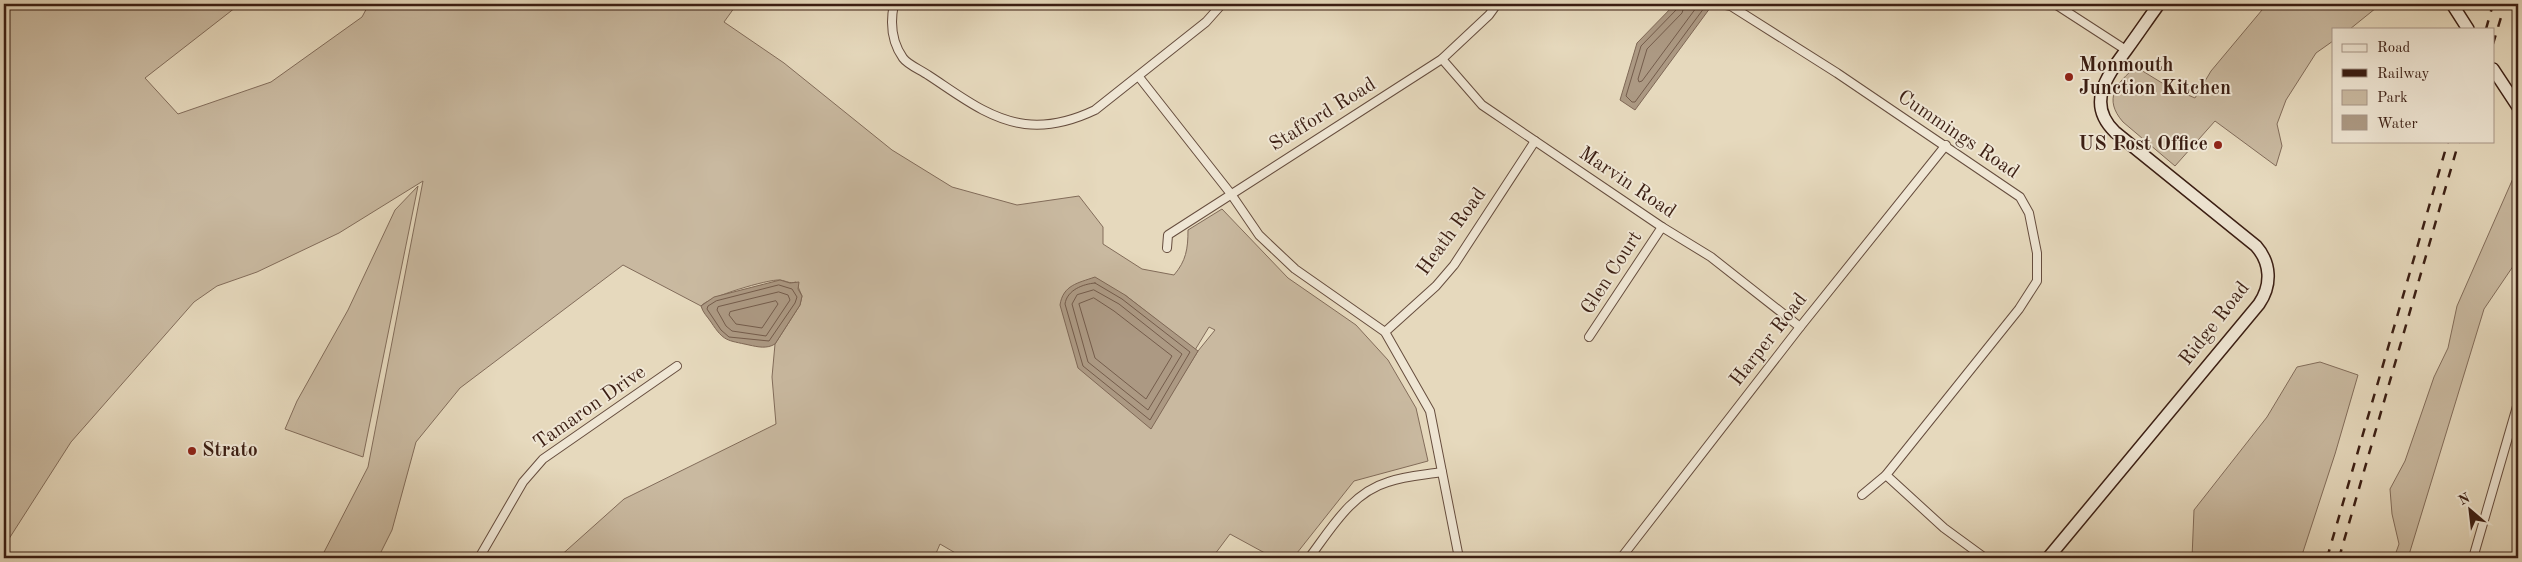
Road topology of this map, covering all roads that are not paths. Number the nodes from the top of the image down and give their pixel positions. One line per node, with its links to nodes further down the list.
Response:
1 (894, 4): 12 (street)
2 (1222, 4): 12 (street)
3 (1497, 4): 10 (street, Stafford Road)
4 (1721, 4): 15 (street, Cummings Road)
5 (2055, 4): 9 (street)
6 (2159, 4): 9 (street, Ridge Road)
7 (2452, 4): 8 (street)
8 (2467, 28)
9 (2126, 50): 32 (street, Ridge Road)
10 (1442, 59): 14 (street, Marvin Road); 16 (street, Stafford Road)
11 (2494, 71): 13 (street)
12 (1139, 78): 16 (street)
13 (2518, 107)
14 (1535, 141): 17 (street, Marvin Road); 20 (street, Heath Road)
15 (1946, 145): 19 (street, Harper Road); 25 (street, Cummings Road)
16 (1231, 194): 18 (street, Stafford Road); 20 (street)
17 (1662, 227): 19 (street, Marvin Road); 21 (street, Glen Court)
18 (1167, 248)
19 (1800, 327): 30 (street, Harper Road)
20 (1384, 332): 24 (street)
21 (1589, 337)
22 (678, 366): 27 (street, Tamaron Drive)
23 (2518, 403): 33 (street)
24 (1442, 472): 28 (street); 29 (street)
25 (1886, 475): 26 (street, Cummings Road); 31 (street)
26 (1862, 495)
27 (479, 558)
28 (1309, 558)
29 (1459, 558)
30 (1621, 558)
31 (1985, 558)
32 (2048, 558)
33 (2473, 558)

